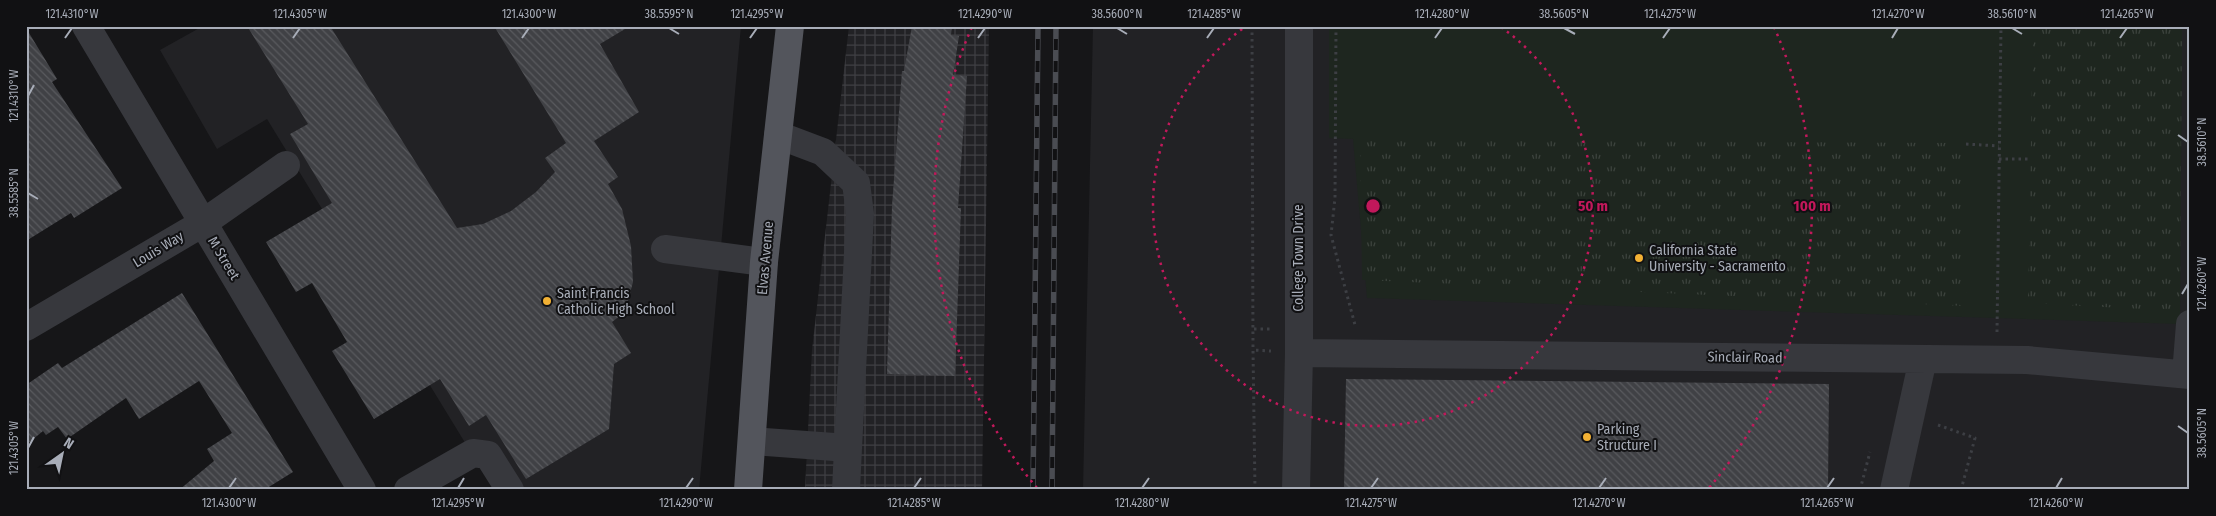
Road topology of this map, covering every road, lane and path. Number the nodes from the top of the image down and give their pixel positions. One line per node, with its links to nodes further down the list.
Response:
1 (86, 26): 13 (street, M Street)
2 (790, 26): 7 (main road, Elvas Avenue)
3 (1252, 26): 19 (path)
4 (1299, 26): 23 (street, College Town Drive)
5 (1336, 26): 18 (path)
6 (2001, 26): 9 (path)
7 (778, 135): 15 (main road, Elvas Avenue); 28 (street)
8 (1966, 144): 9 (path)
9 (2000, 146): 10 (path)
10 (1999, 159): 11 (path); 21 (path)
11 (2030, 159)
12 (286, 165): 13 (street, Louis Way)
13 (203, 223): 17 (street, Louis Way); 29 (street, M Street)
14 (664, 249): 15 (street)
15 (764, 262): 27 (main road, Elvas Avenue)
16 (2190, 324): 25 (street)
17 (26, 328)
18 (1355, 328)
19 (1254, 329): 20 (path); 22 (path)
20 (1270, 329)
21 (1997, 340)
22 (1253, 350): 23 (path); 34 (path)
23 (1299, 353): 24 (street, Sinclair Road); 35 (street, College Town Drive)
24 (1923, 359): 25 (street, Sinclair Road); 36 (street)
25 (2188, 375)
26 (1930, 422): 37 (path)
27 (752, 441): 28 (street); 32 (main road, Elvas Avenue)
28 (848, 448): 33 (street)
29 (362, 490)
30 (408, 490): 31 (street)
31 (510, 490)
32 (748, 490)
33 (846, 490)
34 (1255, 490)
35 (1296, 490)
36 (1894, 490)
37 (1961, 490)

